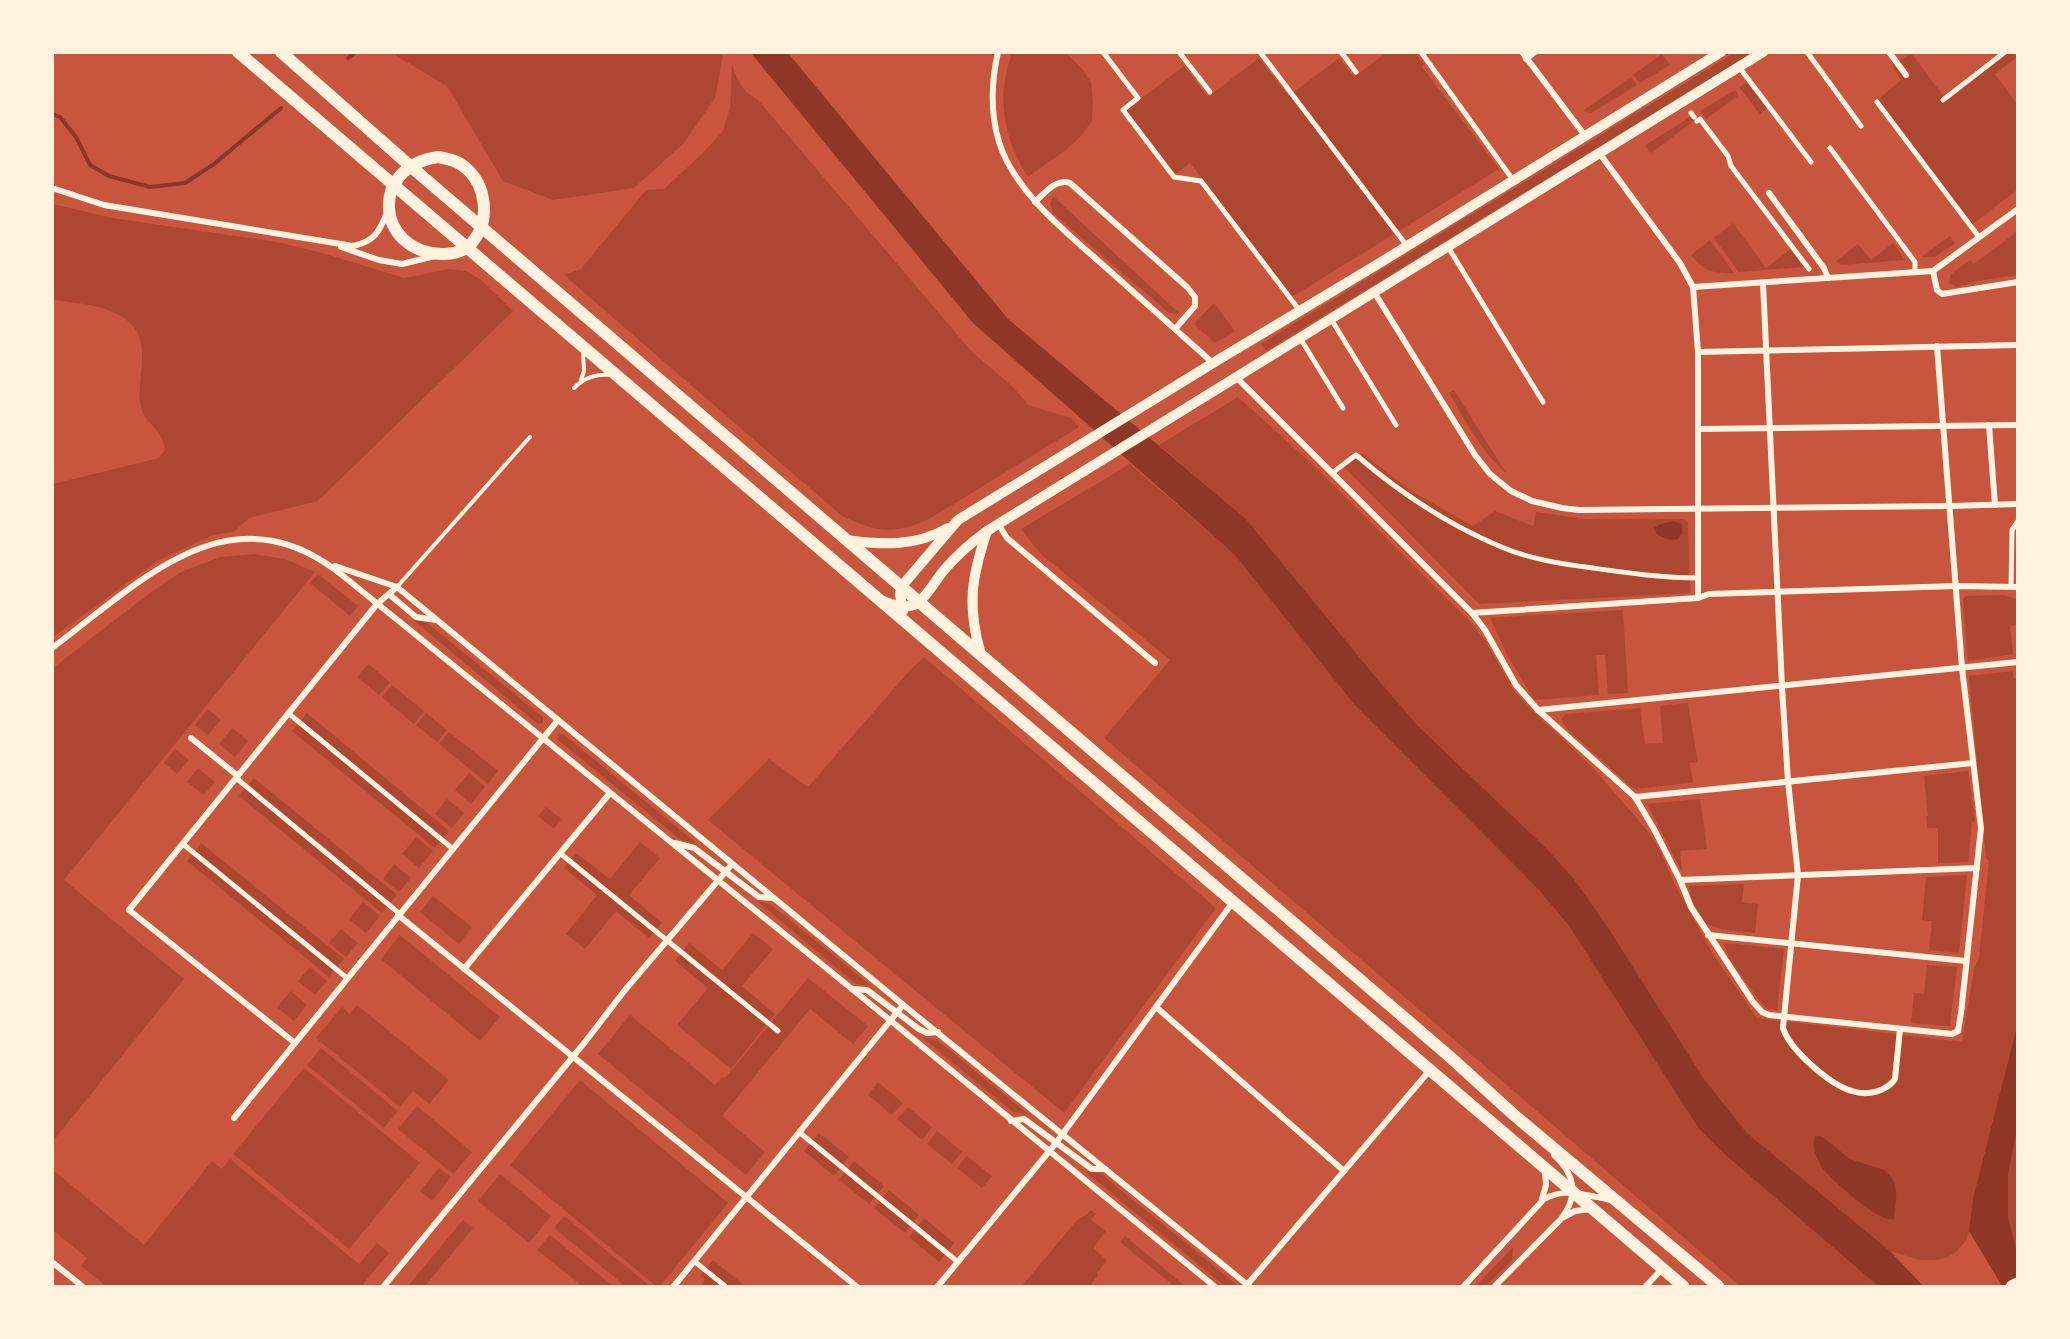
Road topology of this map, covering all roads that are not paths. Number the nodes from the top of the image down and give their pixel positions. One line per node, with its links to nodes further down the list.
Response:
1 (238, 52): 33 (highway)
2 (281, 52): 31 (highway)
3 (993, 52): 18 (street)
4 (998, 52): 18 (street)
5 (1103, 52): 54 (street)
6 (1179, 52): 22 (street)
7 (1260, 52): 42 (street)
8 (1341, 52): 20 (street)
9 (1421, 52): 32 (street)
10 (1522, 52): 17 (street)
11 (1535, 52): 17 (street)
12 (1721, 52): 27 (main road)
13 (1763, 52): 19 (main road)
14 (1807, 52): 26 (street)
15 (2005, 52): 23 (street)
16 (1893, 54): 21 (street)
17 (1526, 59): 27 (street)
18 (996, 64): 36 (street)
19 (1739, 68): 29 (main road); 30 (street)
20 (1356, 72)
21 (1906, 75)
22 (1210, 92)
23 (1943, 100)
24 (1877, 102): 40 (street)
25 (1694, 117): 46 (street)
26 (1861, 126)
27 (1586, 137): 32 (main road)
28 (1830, 148): 48 (street)
29 (1600, 154): 43 (main road); 52 (street)
30 (1811, 162)
31 (409, 165): 33 (highway); 39 (highway); 39 (highway)
32 (1513, 180): 42 (main road)
33 (394, 184): 37 (highway); 44 (highway)
34 (52, 188): 41 (street)
35 (1769, 193): 49 (street)
36 (1035, 202): 56 (street); 56 (street)
37 (389, 209): 41 (street); 45 (highway)
38 (2018, 209): 40 (street)
39 (482, 228): 44 (highway); 88 (highway)
40 (1979, 237): 47 (street)
41 (323, 241): 45 (street)
42 (1407, 246): 54 (main road)
43 (1448, 247): 53 (main road); 68 (street)
44 (468, 248): 45 (highway); 58 (highway)
45 (445, 254)
46 (1809, 269)
47 (1933, 271): 48 (street); 50 (street)
48 (1915, 272): 49 (street)
49 (1828, 278): 51 (street)
50 (2018, 282)
51 (1763, 283): 52 (street); 61 (street)
52 (1694, 287): 62 (street)
53 (1374, 292): 55 (main road); 82 (street)
54 (1300, 311): 63 (main road)
55 (1331, 319): 57 (main road); 71 (street)
56 (1175, 329): 63 (street)
57 (1300, 338): 65 (main road); 69 (street)
58 (579, 343): 64 (highway); 66 (lane)
59 (2018, 345): 60 (street)
60 (1937, 346): 61 (street); 73 (street)
61 (1767, 350): 62 (street); 74 (street)
62 (1698, 352): 75 (street)
63 (1213, 363): 85 (main road)
64 (619, 377): 66 (lane); 98 (highway)
65 (1236, 377): 77 (street); 84 (main road)
66 (581, 381): 67 (lane)
67 (574, 388)
68 (1543, 402)
69 (1342, 408)
70 (2018, 424): 72 (street)
71 (1396, 425)
72 (1989, 425): 73 (street); 79 (street)
73 (1944, 426): 74 (street); 80 (street)
74 (1770, 428): 75 (street); 81 (street)
75 (1699, 429): 82 (street)
76 (531, 437): 93 (lane)
77 (1332, 473): 90 (street); 102 (street)
78 (2018, 504): 79 (street)
79 (1995, 505): 80 (street)
80 (1950, 506): 81 (street); 91 (street)
81 (1773, 507): 82 (street); 95 (street)
82 (1699, 508): 90 (street)
83 (2018, 521): 86 (street)
84 (998, 524): 87 (main road); 108 (street)
85 (954, 525): 88 (main road); 94 (main road)
86 (2015, 529): 92 (street)
87 (987, 531): 99 (main road); 106 (main road)
88 (846, 540): 94 (highway)
89 (328, 564): 93 (street); 100 (street); 105 (street)
90 (1698, 578): 97 (street)
91 (1956, 586): 92 (street); 95 (street); 109 (street)
92 (2014, 586)
93 (397, 587): 96 (street); 103 (street)
94 (901, 587): 99 (highway); 101 (main road)
95 (1778, 591): 97 (street); 110 (street)
96 (390, 595): 100 (street); 103 (street)
97 (1698, 598): 102 (street)
98 (881, 600): 101 (main road); 104 (highway)
99 (919, 602): 101 (main road); 106 (highway)
100 (377, 604): 112 (street); 115 (street)
101 (902, 606): 104 (main road)
102 (1472, 613): 111 (street)
103 (436, 620): 113 (street)
104 (910, 626): 132 (highway)
105 (52, 648)
106 (981, 655): 152 (highway)
107 (2018, 662): 109 (street)
108 (1155, 663)
109 (1962, 668): 110 (street); 116 (street)
110 (1782, 687): 111 (street); 118 (street)
111 (1538, 710): 120 (street)
112 (288, 713): 117 (street); 123 (street)
113 (558, 720): 115 (street); 125 (street)
114 (190, 738): 117 (street)
115 (543, 739): 119 (street); 123 (street)
116 (1973, 763): 118 (street); 126 (street)
117 (237, 777): 122 (street); 133 (street)
118 (1788, 782): 120 (street); 128 (street)
119 (610, 793): 121 (street); 124 (street)
120 (1635, 797): 130 (street)
121 (670, 842): 127 (street); 129 (street)
122 (183, 844): 139 (street); 149 (street)
123 (453, 849): 133 (street)
124 (561, 854): 135 (street); 138 (street)
125 (732, 864): 127 (street); 131 (street)
126 (1977, 868): 128 (street); 137 (street)
127 (725, 872): 129 (street); 131 (street)
128 (1798, 875): 130 (street); 136 (street)
129 (718, 880): 135 (street); 140 (street)
130 (1680, 880): 134 (street)
131 (774, 898): 141 (street)
132 (1233, 902): 142 (street); 151 (highway)
133 (399, 914): 138 (street); 139 (street)
134 (1708, 935): 136 (street); 144 (street)
135 (667, 940): 147 (street); 150 (street)
136 (1790, 944): 137 (street); 144 (street)
137 (1966, 961): 146 (street)
138 (464, 969): 150 (street)
139 (347, 978): 149 (street)
140 (852, 989): 143 (street); 145 (street)
141 (903, 1005): 143 (street); 148 (street)
142 (1156, 1007): 156 (street); 161 (street)
143 (897, 1012): 145 (street); 148 (street)
144 (1783, 1016): 146 (street); 146 (street)
145 (890, 1021): 154 (street); 155 (street)
146 (1900, 1029)
147 (778, 1031)
148 (938, 1032): 156 (street)
149 (295, 1043): 153 (street)
150 (573, 1057): 163 (street); 175 (street)
151 (1430, 1070): 159 (highway); 161 (street)
152 (1514, 1115): 162 (street); 165 (highway)
153 (234, 1118)
154 (1011, 1120): 157 (street); 158 (street)
155 (799, 1132): 163 (street); 170 (street)
156 (1062, 1134): 157 (street); 160 (street)
157 (1056, 1143): 158 (street); 160 (street)
158 (1049, 1151): 170 (street); 180 (street)
159 (1544, 1168): 162 (highway); 164 (street)
160 (1105, 1169): 174 (street)
161 (1344, 1171): 174 (street)
162 (1572, 1192): 164 (street); 165 (street); 166 (highway); 167 (street)
163 (746, 1197): 169 (street); 178 (street)
164 (1541, 1201): 181 (street)
165 (1624, 1206): 185 (highway)
166 (1592, 1209): 167 (street); 171 (highway)
167 (1561, 1219): 182 (street)
168 (52, 1262): 173 (street)
169 (694, 1262): 176 (street); 177 (street)
170 (958, 1262): 179 (street)
171 (1662, 1269): 183 (street); 184 (highway)
172 (2018, 1283): 186 (highway)
173 (81, 1286)
174 (1248, 1286)
175 (384, 1287)
176 (674, 1287)
177 (725, 1287)
178 (856, 1287)
179 (938, 1287)
180 (1214, 1287)
181 (1464, 1287)
182 (1495, 1287)
183 (1646, 1287)
184 (1683, 1287)
185 (1718, 1287)
186 (2012, 1287)

